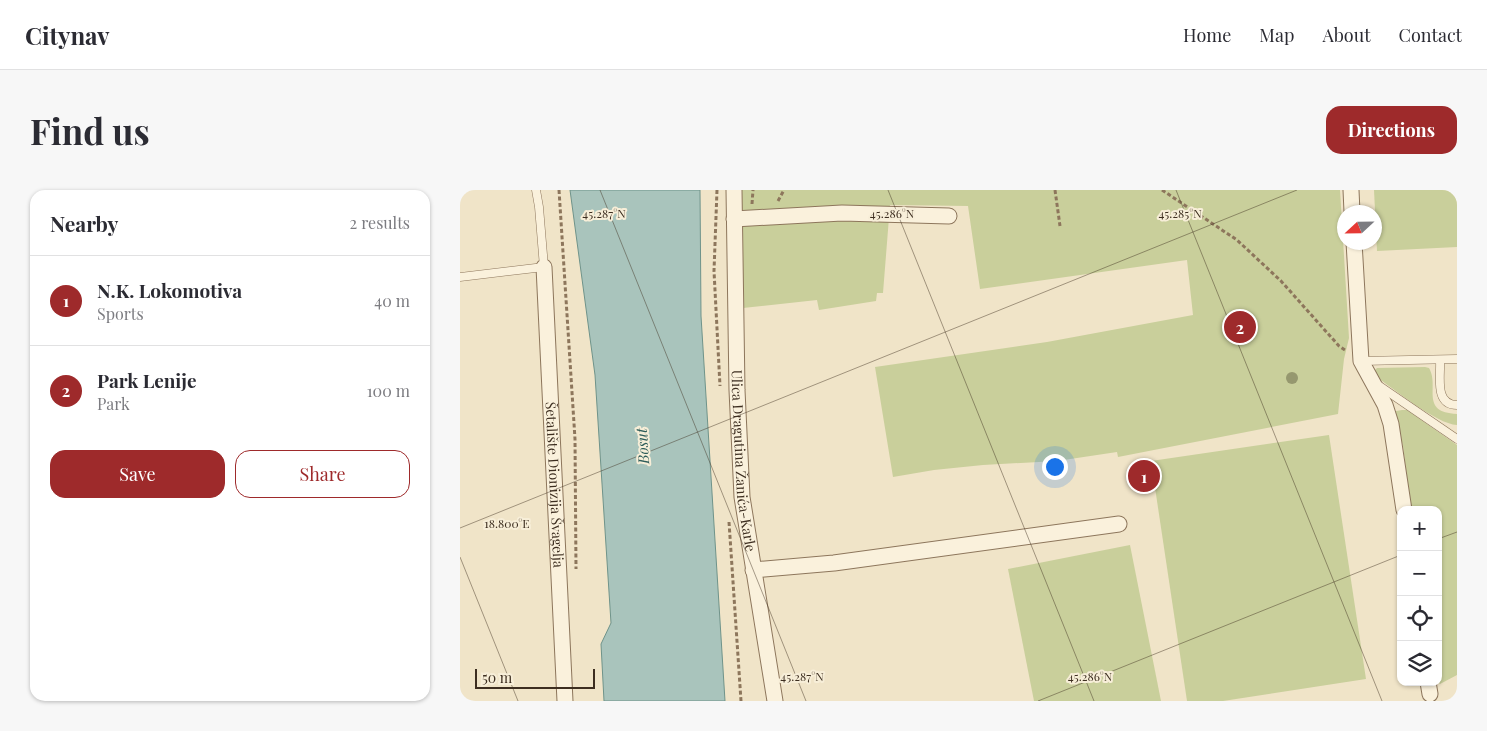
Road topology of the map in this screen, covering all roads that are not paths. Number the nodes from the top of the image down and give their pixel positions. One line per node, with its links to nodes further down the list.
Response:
1 (536, 190): 8 (lane)
2 (734, 190): 6 (street, Ulica Dragutina Žanića-Karle)
3 (1351, 190): 4 (street)
4 (1352, 205)
5 (949, 216): 6 (street)
6 (734, 219): 18 (street, Ulica Dragutina Žanića-Karle)
7 (1354, 250): 11 (street)
8 (544, 268): 9 (lane); 19 (street, Šetalište Dionizija Švagelja)
9 (460, 278)
10 (1457, 360): 12 (lane)
11 (1361, 361): 12 (lane); 13 (street)
12 (1440, 361): 14 (lane)
13 (1372, 381): 15 (lane); 16 (street)
14 (1457, 405)
15 (1457, 439)
16 (1403, 506)
17 (1119, 524): 18 (street)
18 (753, 570): 20 (street, Ulica Dragutina Žanića-Karle)
19 (565, 701)
20 (775, 701)

